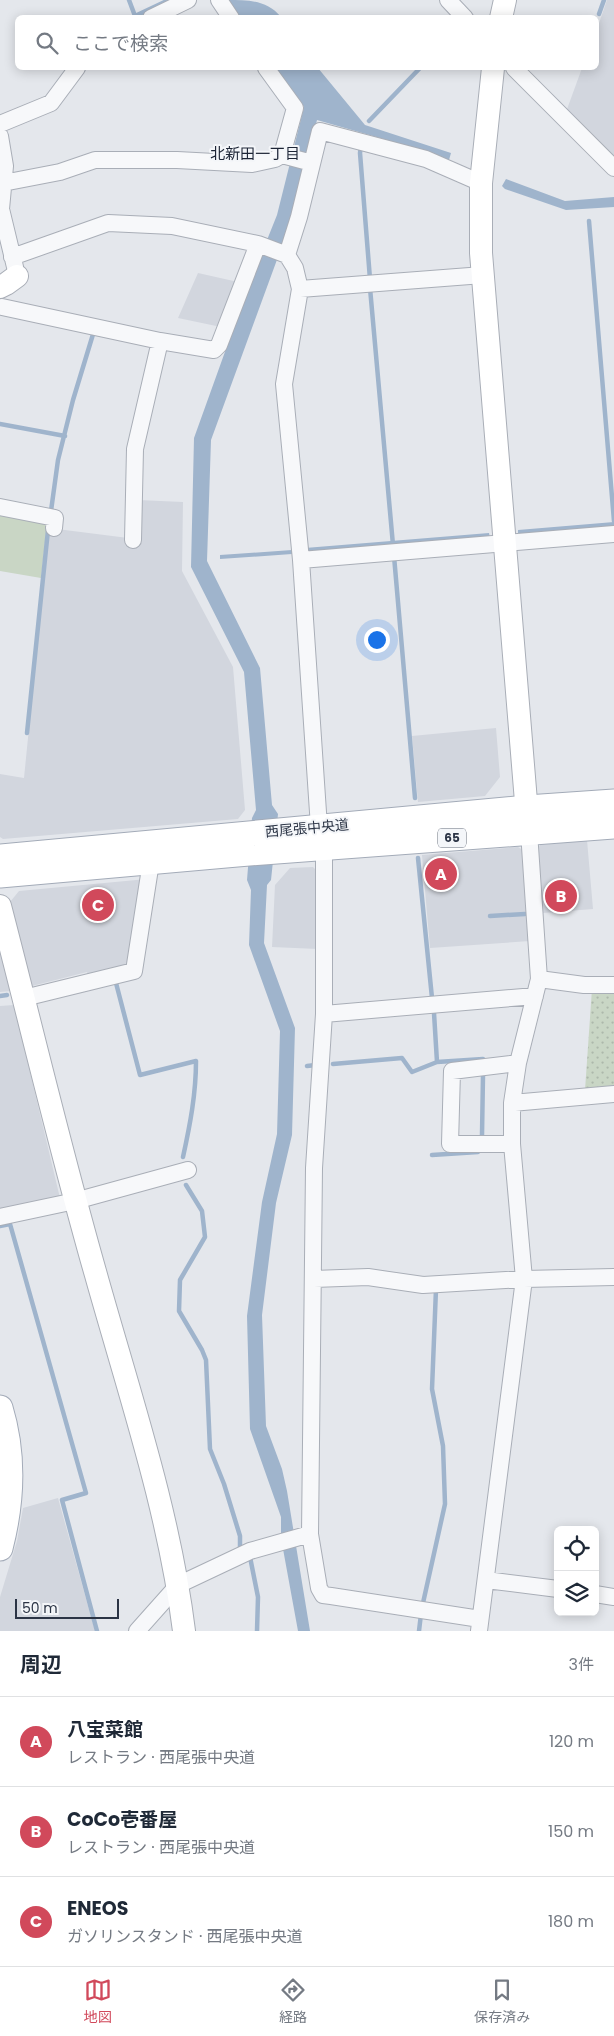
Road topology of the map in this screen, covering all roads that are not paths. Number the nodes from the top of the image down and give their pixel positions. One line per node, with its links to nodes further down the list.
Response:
1 (188, 0): 5 (street)
2 (219, 0): 6 (street)
3 (448, 0): 7 (street)
4 (505, 0): 8 (street)
5 (157, 15)
6 (229, 15)
7 (462, 15)
8 (502, 15)
9 (75, 70): 13 (street)
10 (267, 70): 15 (street)
11 (493, 70): 19 (street)
12 (516, 70): 17 (street)
13 (0, 124)
14 (0, 136): 18 (street)
15 (282, 155): 16 (street); 18 (street)
16 (312, 163): 19 (street); 21 (street)
17 (614, 168)
18 (3, 183): 23 (street)
19 (482, 183): 22 (street)
20 (260, 245): 21 (street); 23 (street); 25 (street)
21 (284, 254): 24 (street)
22 (483, 275): 24 (street); 30 (street)
23 (6, 288): 25 (street)
24 (300, 289): 31 (street)
25 (160, 341): 29 (street)
26 (0, 507): 27 (street)
27 (54, 528)
28 (614, 534): 30 (street)
29 (132, 540)
30 (505, 543): 31 (street); 33 (street)
31 (301, 560): 35 (street)
32 (614, 802): 33 (main road, 西尾張中央道 / 65)
33 (528, 820): 34 (main road, 西尾張中央道 / 65); 35 (main road, 西尾張中央道 / 65); 41 (street)
34 (614, 826)
35 (321, 837): 36 (main road, 西尾張中央道 / 65); 45 (street)
36 (238, 844): 37 (main road, 西尾張中央道 / 65); 38 (main road, 西尾張中央道 / 65)
37 (0, 857)
38 (151, 862): 39 (main road, 西尾張中央道 / 65); 44 (street)
39 (0, 875)
40 (0, 906): 44 (street)
41 (539, 980): 42 (street); 43 (street)
42 (614, 985)
43 (535, 996): 45 (street); 46 (street)
44 (24, 998): 51 (street)
45 (324, 1014): 54 (street)
46 (518, 1062): 48 (street); 49 (street)
47 (614, 1094): 48 (street)
48 (512, 1103): 49 (street)
49 (512, 1144): 55 (street)
50 (188, 1170): 51 (street)
51 (74, 1201): 52 (street); 60 (street)
52 (0, 1217)
53 (614, 1277): 55 (street)
54 (314, 1279): 55 (street); 57 (street)
55 (524, 1279): 59 (street)
56 (0, 1408): 58 (main road)
57 (305, 1536): 60 (street); 64 (street)
58 (0, 1548)
59 (486, 1580): 61 (street); 64 (street)
60 (178, 1585): 65 (street); 66 (street)
61 (554, 1588)
62 (599, 1595): 63 (street)
63 (614, 1597)
64 (479, 1625)
65 (138, 1631)
66 (184, 1631)

